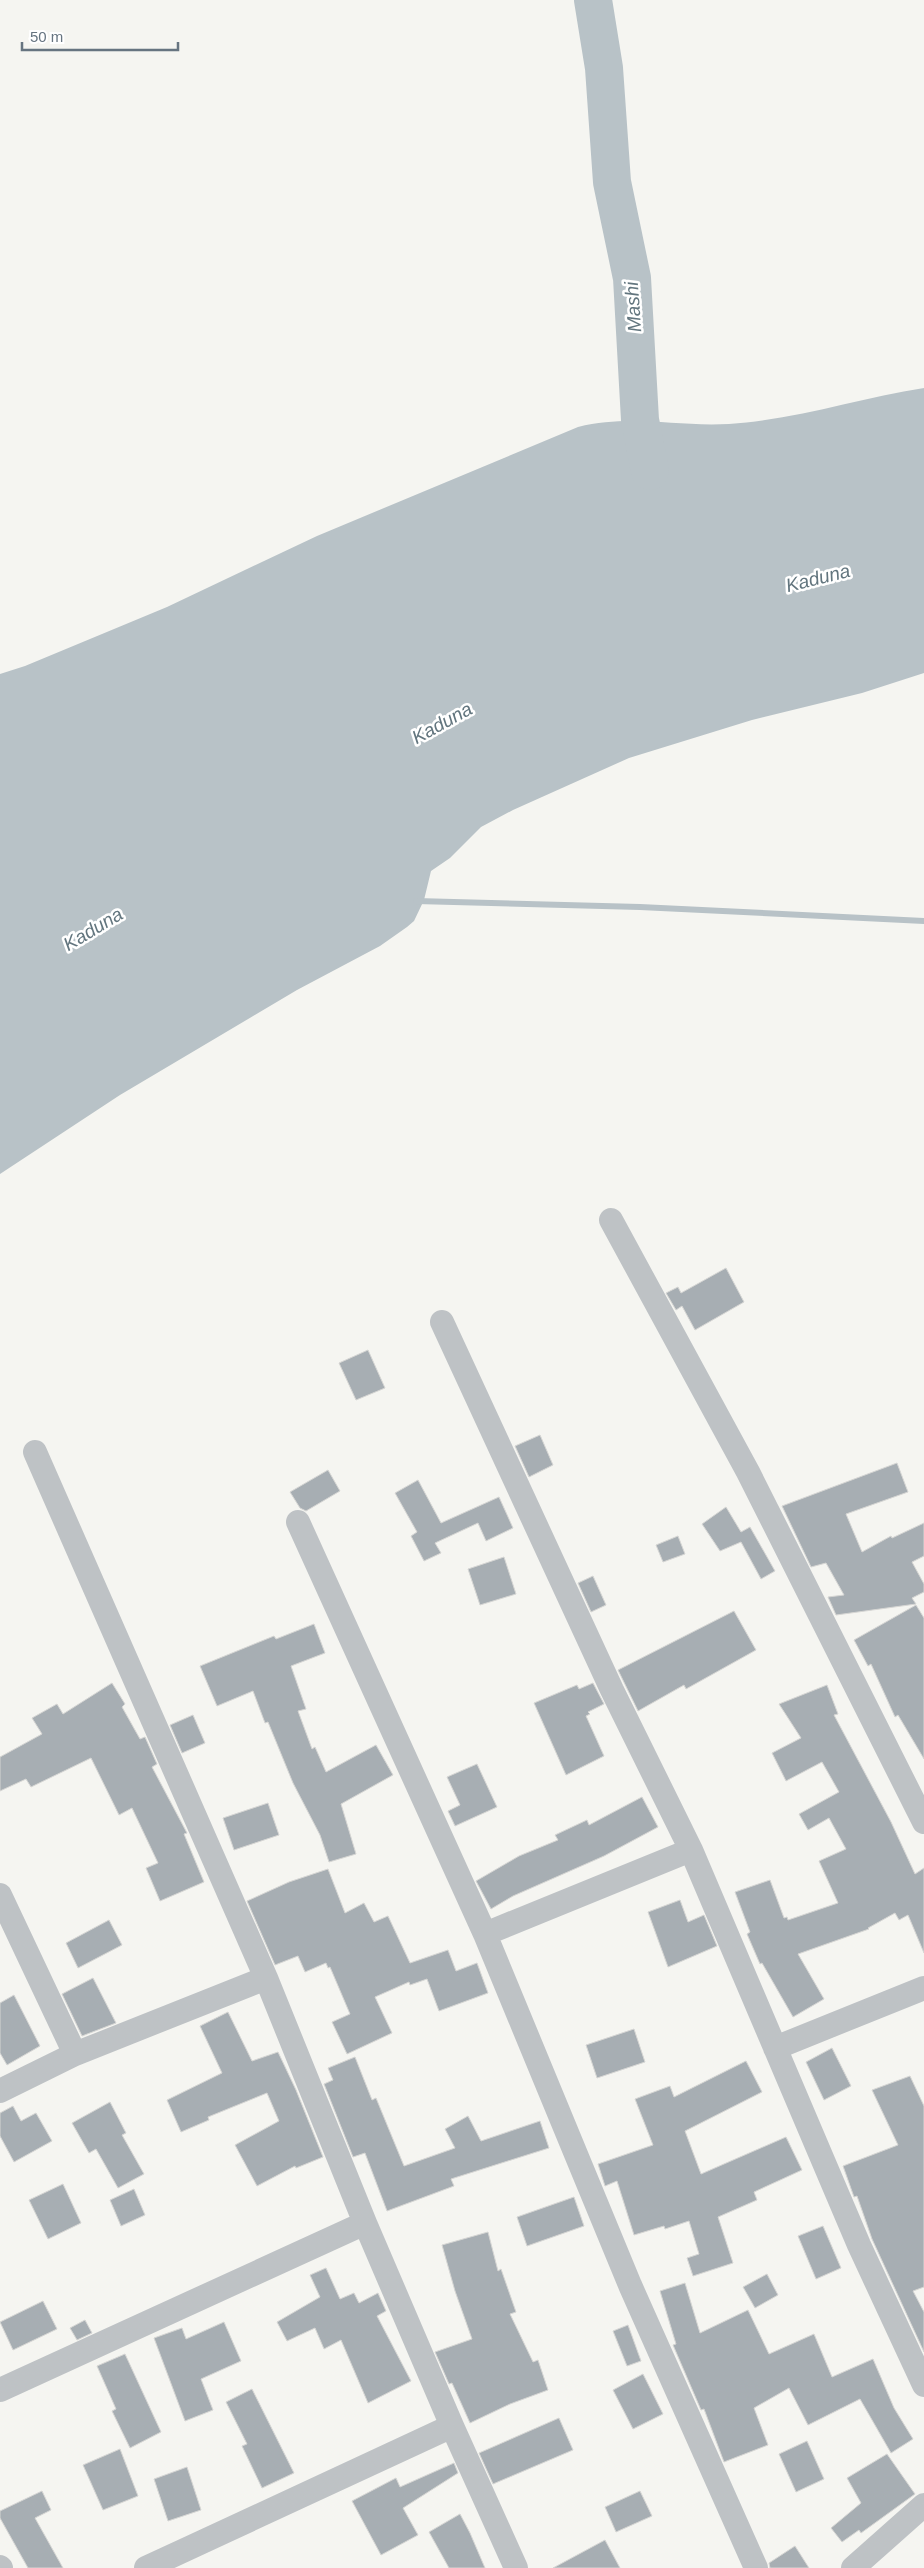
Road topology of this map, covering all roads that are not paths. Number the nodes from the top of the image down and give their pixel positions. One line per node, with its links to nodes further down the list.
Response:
1 (611, 1220): 5 (street)
2 (442, 1322): 6 (street)
3 (35, 1452): 9 (street)
4 (298, 1522): 8 (street)
5 (924, 1822)
6 (691, 1850): 8 (street); 11 (street)
7 (0, 1895): 12 (street)
8 (485, 1934): 21 (street)
9 (266, 1978): 12 (street); 14 (street)
10 (924, 1988): 11 (street)
11 (775, 2048): 15 (street)
12 (75, 2054): 13 (street)
13 (0, 2091)
14 (365, 2224): 16 (street); 17 (street)
15 (924, 2385)
16 (0, 2390)
17 (452, 2426): 19 (street); 20 (street)
18 (924, 2505): 22 (street)
19 (146, 2568)
20 (516, 2568)
21 (756, 2568)
22 (853, 2568)

